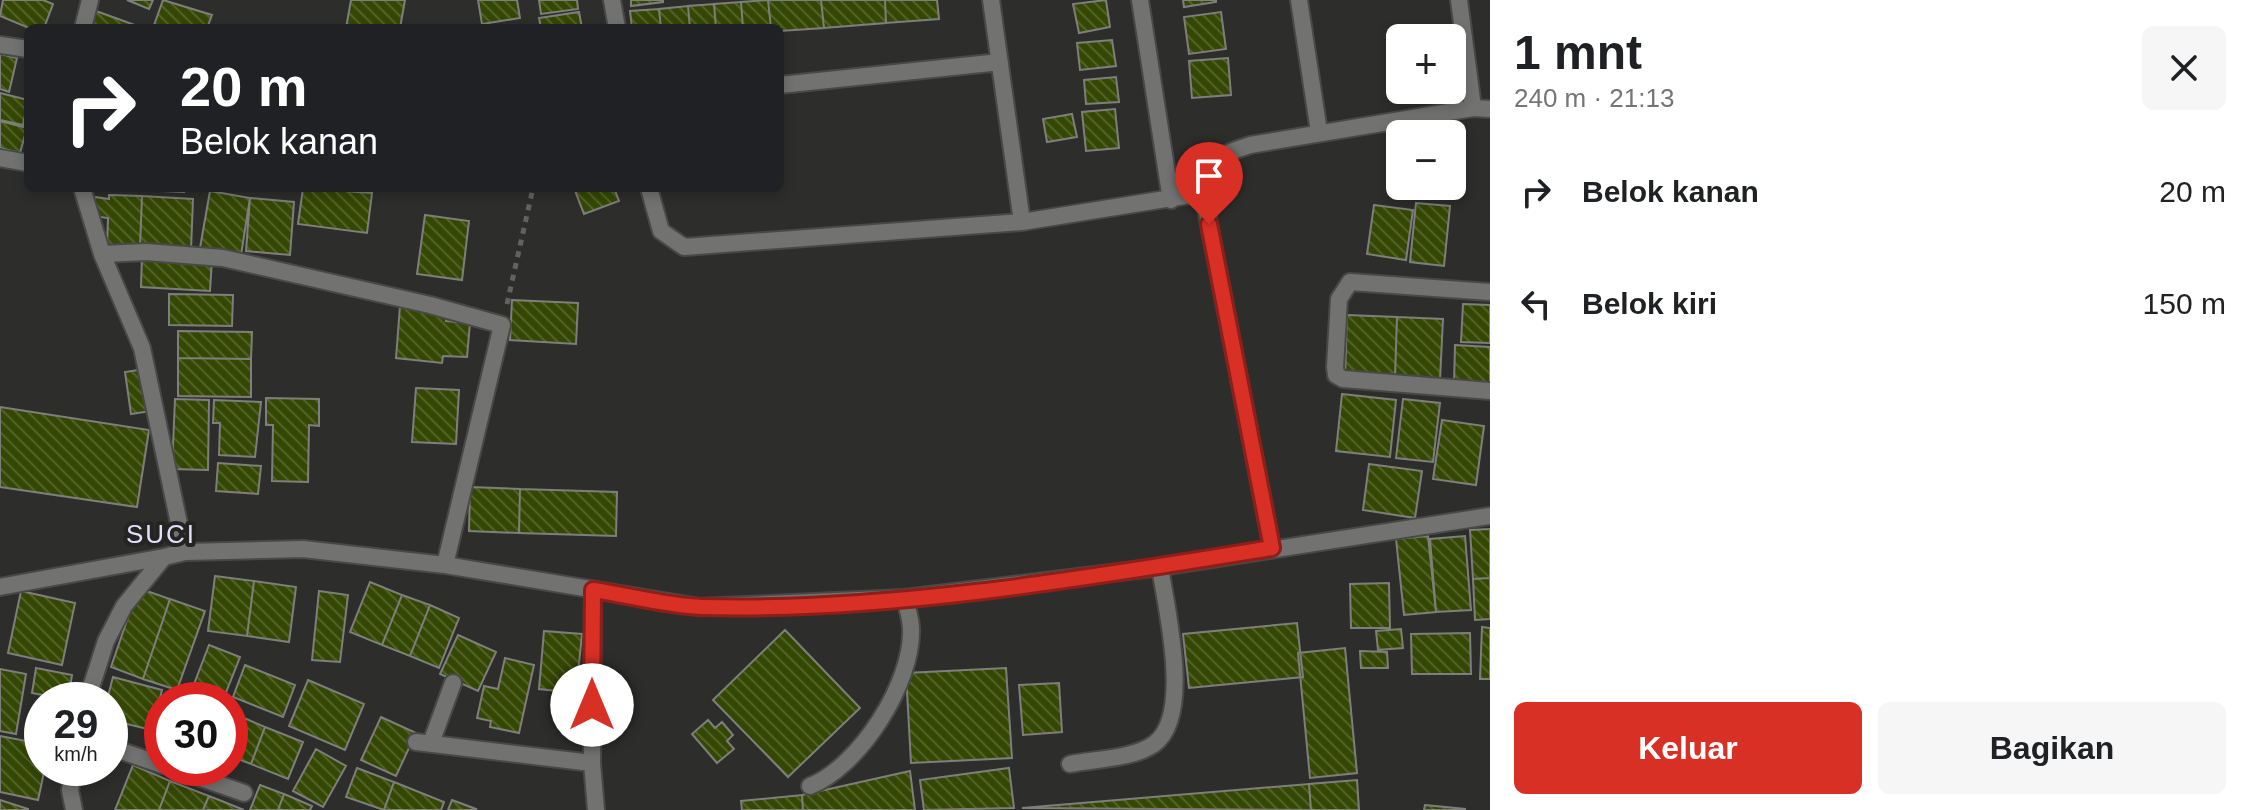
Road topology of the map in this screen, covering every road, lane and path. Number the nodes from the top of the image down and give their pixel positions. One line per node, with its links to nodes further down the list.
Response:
1 (90, 0): 7 (street)
2 (612, 0): 8 (street)
3 (991, 0): 11 (street)
4 (1140, 0): 22 (street)
5 (1299, 0): 15 (street)
6 (1459, 0): 13 (street)
7 (84, 24)
8 (616, 24)
9 (0, 45): 10 (street)
10 (24, 48)
11 (1000, 62): 12 (street); 23 (street)
12 (784, 85)
13 (1473, 108): 14 (street); 15 (street)
14 (1490, 109)
15 (1319, 132): 21 (street)
16 (0, 158): 17 (street)
17 (24, 162)
18 (83, 192): 24 (street)
19 (532, 192): 26 (path)
20 (650, 192): 23 (street)
21 (1203, 193): 22 (street); 29 (street)
22 (1171, 200): 23 (street)
23 (1022, 222)
24 (102, 254): 26 (street); 30 (street)
25 (1490, 292): 27 (street)
26 (502, 325): 32 (street)
27 (1490, 391)
28 (1490, 516): 29 (street)
29 (1272, 548): 33 (street)
30 (185, 552): 31 (street); 32 (street)
31 (164, 557): 34 (street); 37 (street)
32 (445, 565): 35 (street)
33 (1160, 567): 36 (street); 40 (street)
34 (0, 587)
35 (593, 590): 36 (street); 39 (street)
36 (905, 598): 43 (street)
37 (93, 682)
38 (453, 683): 39 (street)
39 (592, 763): 46 (street)
40 (1070, 764)
41 (71, 786): 45 (street)
42 (224, 786): 44 (street)
43 (810, 786)
44 (244, 793)
45 (74, 810)
46 (596, 810)

